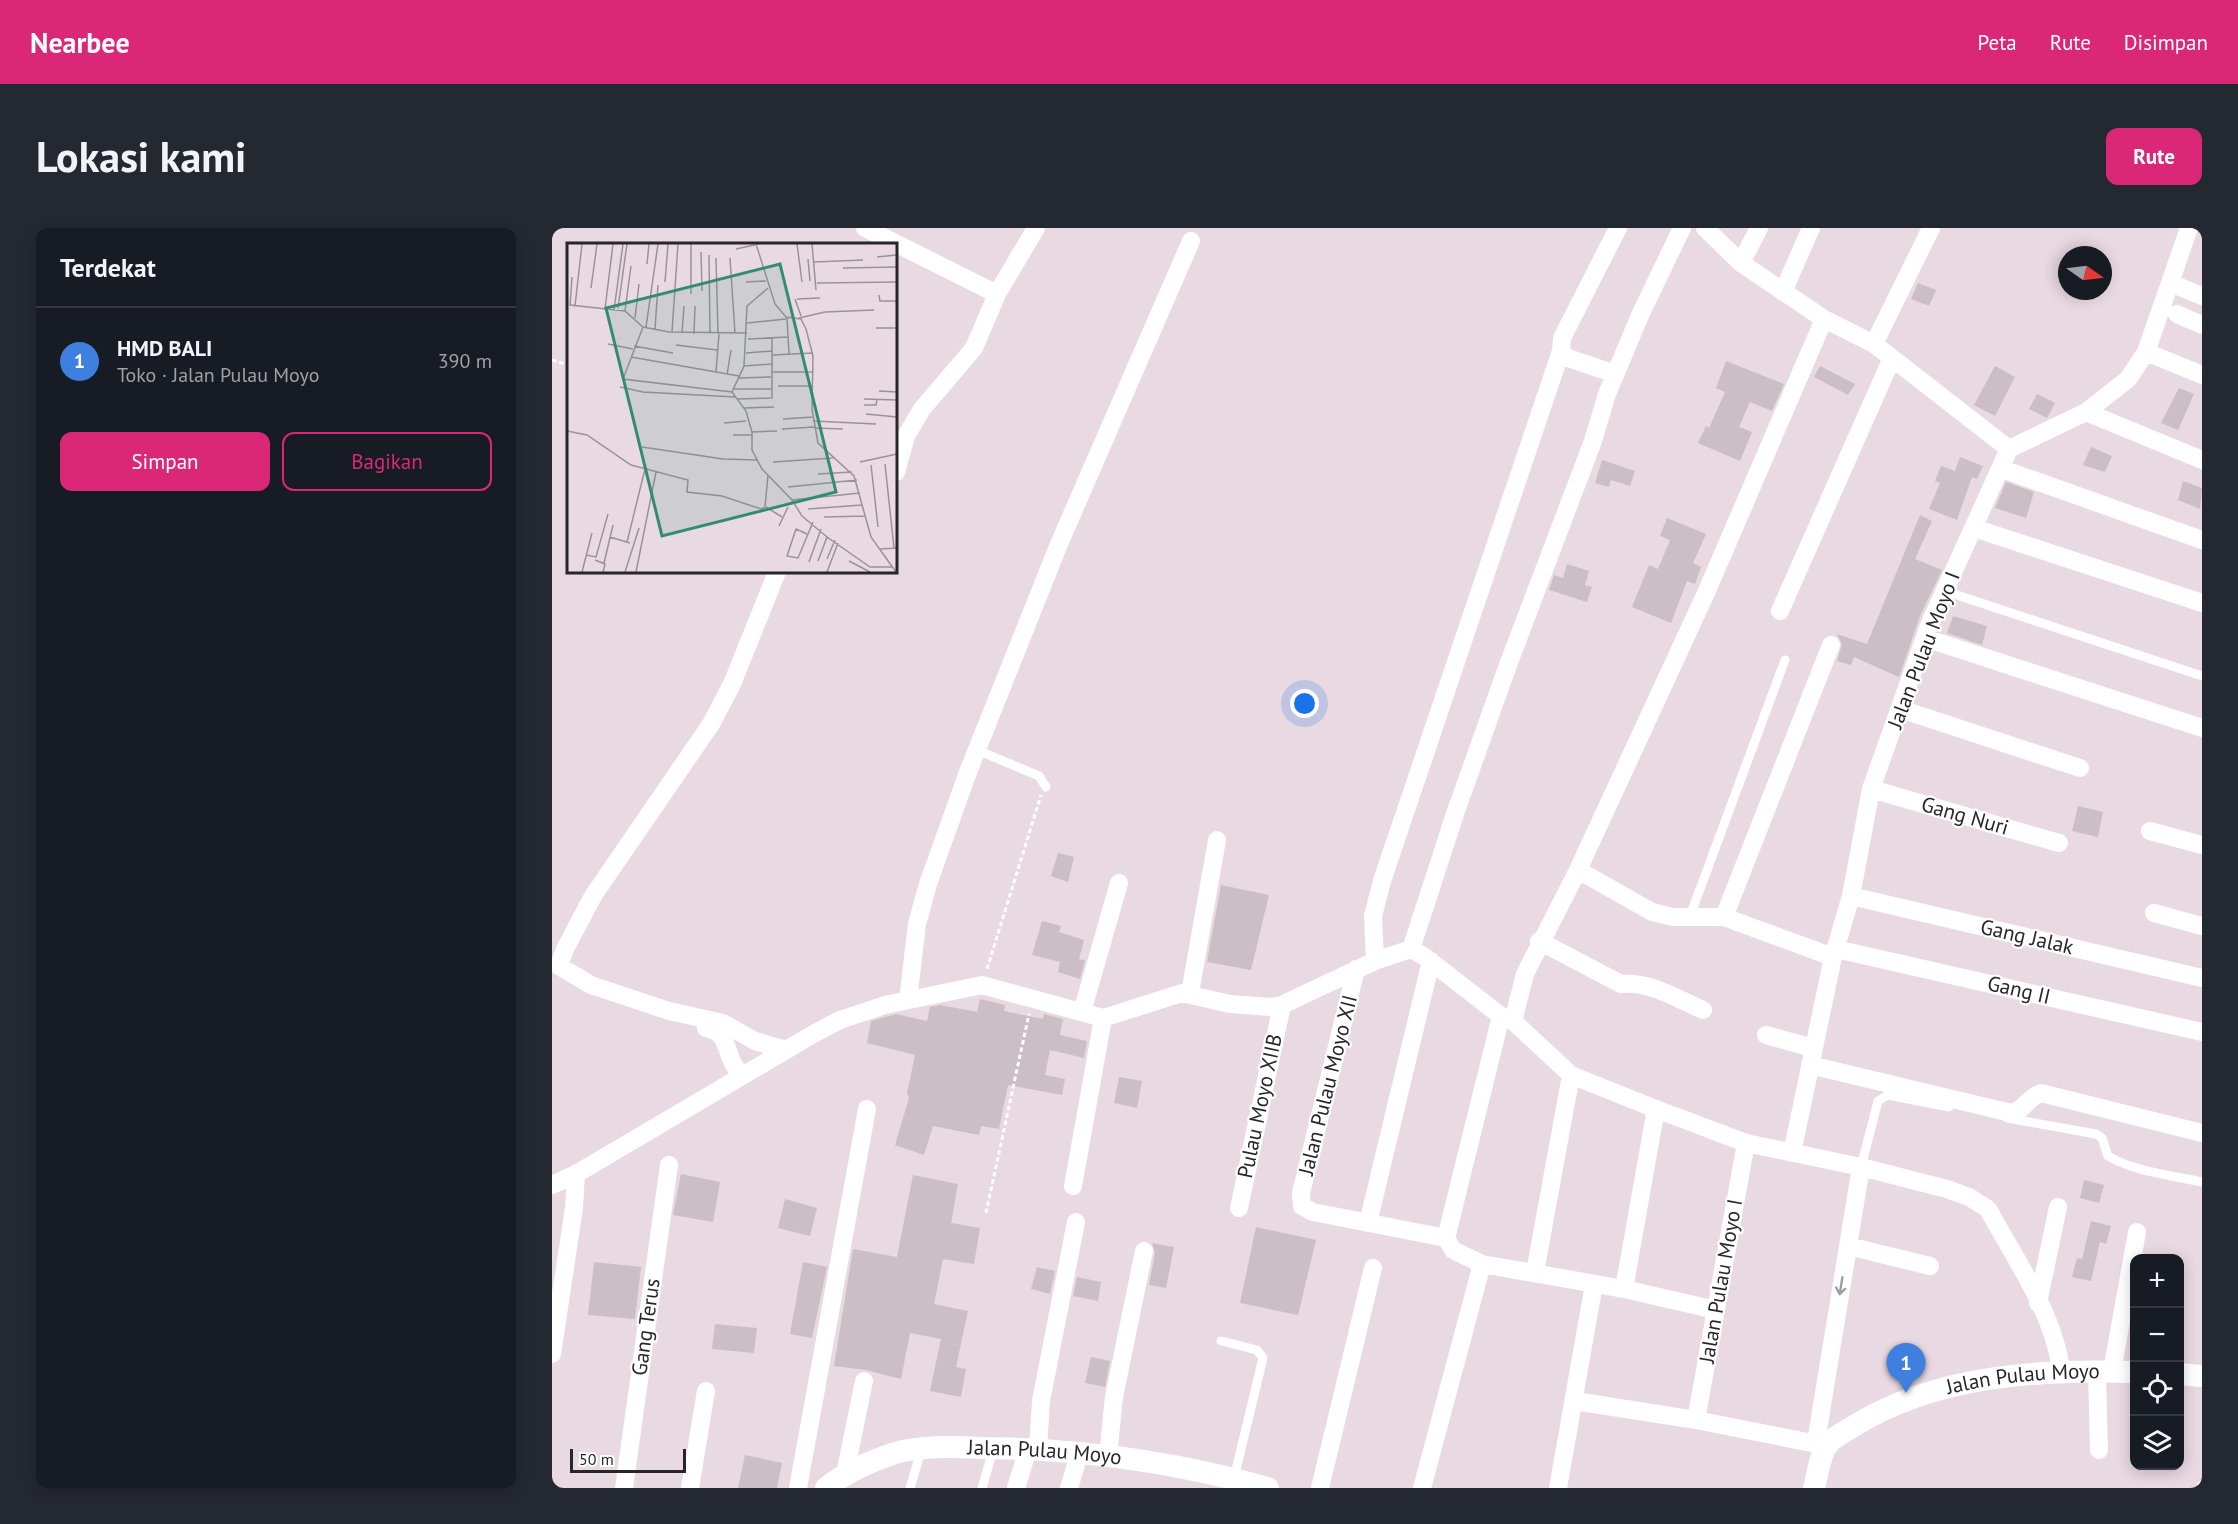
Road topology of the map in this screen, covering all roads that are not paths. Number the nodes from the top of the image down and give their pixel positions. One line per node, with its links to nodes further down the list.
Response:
1 (866, 228): 11 (street)
2 (1036, 228): 16 (street)
3 (1618, 228): 22 (street)
4 (1682, 228): 25 (street)
5 (1705, 228): 13 (street)
6 (1759, 228): 13 (street)
7 (1811, 228): 15 (street)
8 (1931, 228): 21 (street)
9 (2189, 228): 14 (street)
10 (1191, 241): 44 (street)
11 (896, 243)
12 (897, 244): 16 (street)
13 (1741, 263): 15 (street)
14 (2170, 283): 17 (street); 23 (street)
15 (1783, 292): 19 (street)
16 (995, 293): 30 (street)
17 (2202, 296)
18 (2177, 314): 20 (street)
19 (1824, 319): 21 (street); 52 (street)
20 (2202, 325)
21 (1874, 344): 24 (street)
22 (1561, 351): 25 (street); 62 (street)
23 (2146, 352): 26 (street); 27 (street)
24 (1892, 358): 28 (street); 37 (street)
25 (1615, 374): 60 (street)
26 (2202, 375)
27 (2086, 412): 28 (street); 29 (street)
28 (2009, 449): 31 (street, Jalan Pulau Moyo I)
29 (2202, 460)
30 (897, 468)
31 (2002, 469): 32 (street, Jalan Pulau Moyo I); 33 (street)
32 (1974, 528): 35 (street, Jalan Pulau Moyo I); 36 (street)
33 (2202, 540)
34 (777, 573): 76 (street)
35 (1945, 591): 38 (street, Jalan Pulau Moyo I); 41 (lane)
36 (2202, 603)
37 (1780, 611)
38 (1925, 638): 42 (street, Jalan Pulau Moyo I); 43 (street)
39 (1831, 645): 57 (street)
40 (1785, 660): 56 (lane)
41 (2202, 676)
42 (1900, 709): 45 (street); 47 (street, Jalan Pulau Moyo I)
43 (2202, 728)
44 (977, 750): 46 (lane); 68 (street)
45 (2080, 768)
46 (1046, 787)
47 (1871, 789): 50 (street, Gang Nuri); 54 (street, Jalan Pulau Moyo I)
48 (2150, 831): 51 (street)
49 (1217, 840): 67 (street)
50 (2059, 843)
51 (2202, 845)
52 (1578, 870): 56 (street, Gang II); 59 (street)
53 (1119, 883): 71 (street)
54 (1851, 896): 61 (street, Jalan Pulau Moyo I); 65 (street, Gang Jalak)
55 (2154, 914): 58 (street)
56 (1690, 916): 57 (street, Gang II)
57 (1724, 917): 61 (street, Gang II)
58 (2202, 926)
59 (1539, 941): 70 (street); 72 (street)
60 (1411, 949): 62 (street); 63 (street)
61 (1834, 953): 74 (street, Gang II); 77 (street, Jalan Pulau Moyo I)
62 (1375, 961): 64 (street)
63 (1431, 961): 72 (street); 94 (street)
64 (1356, 969): 69 (street); 94 (street, Jalan Pulau Moyo XII)
65 (2202, 978)
66 (552, 981): 78 (street)
67 (1191, 986): 69 (street); 73 (street)
68 (908, 1000): 71 (street); 76 (street)
69 (1282, 1005): 92 (street, Pulau Moyo XIIB)
70 (1703, 1011)
71 (1082, 1012): 73 (street)
72 (1511, 1012): 79 (street); 96 (street)
73 (1103, 1018): 90 (street)
74 (2202, 1032)
75 (1766, 1035): 77 (street)
76 (771, 1046): 78 (street)
77 (1811, 1057): 82 (street); 84 (street, Jalan Pulau Moyo I)
78 (737, 1069): 87 (street)
79 (1571, 1075): 81 (street); 102 (street)
80 (867, 1109): 128 (street)
81 (1656, 1109): 83 (street); 104 (street)
82 (2202, 1133)
83 (1746, 1143): 84 (street); 106 (street, Jalan Pulau Moyo I)
84 (1792, 1153): 86 (street)
85 (669, 1166): 126 (street, Gang Terus)
86 (1861, 1167): 88 (lane); 97 (street); 105 (street)
87 (576, 1174): 89 (street); 108 (street)
88 (2202, 1182)
89 (552, 1185)
90 (1073, 1186)
91 (2058, 1207): 105 (street)
92 (1239, 1208)
93 (1076, 1222): 120 (street)
94 (1368, 1223): 96 (street)
95 (2137, 1232): 110 (street)
96 (1446, 1238): 99 (street)
97 (1848, 1246): 100 (street); 117 (street, one-way to 117)
98 (1144, 1251): 123 (street)
99 (1482, 1264): 102 (street); 136 (street)
100 (1930, 1266)
101 (1373, 1268): 135 (street)
102 (1535, 1272): 103 (street)
103 (1594, 1284): 104 (street); 115 (street)
104 (1624, 1289): 106 (street)
105 (2038, 1303): 109 (street)
106 (1716, 1310): 116 (street, Jalan Pulau Moyo I)
107 (1221, 1341): 125 (lane)
108 (552, 1354)
109 (2061, 1371): 110 (street, Jalan Pulau Moyo); 117 (street, Jalan Pulau Moyo)
110 (2115, 1372): 121 (street)
111 (2184, 1374): 112 (street)
112 (2202, 1376)
113 (864, 1381): 124 (street)
114 (706, 1391): 127 (street)
115 (1575, 1401): 116 (street); 137 (street)
116 (1696, 1420): 117 (street)
117 (1821, 1444): 138 (street)
118 (922, 1448): 119 (street, Jalan Pulau Moyo); 124 (street, Jalan Pulau Moyo); 130 (lane)
119 (994, 1448): 120 (street, Jalan Pulau Moyo); 131 (lane)
120 (1033, 1449): 122 (street, Jalan Pulau Moyo); 132 (street)
121 (2099, 1450)
122 (1080, 1451): 123 (street, Jalan Pulau Moyo); 133 (street)
123 (1108, 1455): 125 (street, Jalan Pulau Moyo)
124 (845, 1474): 129 (street, Jalan Pulau Moyo)
125 (1234, 1479): 134 (street, Jalan Pulau Moyo)
126 (624, 1488)
127 (690, 1488)
128 (798, 1488)
129 (826, 1488)
130 (910, 1488)
131 (982, 1488)
132 (1016, 1488)
133 (1069, 1488)
134 (1268, 1488)
135 (1320, 1488)
136 (1422, 1488)
137 (1558, 1488)
138 (1814, 1488)

